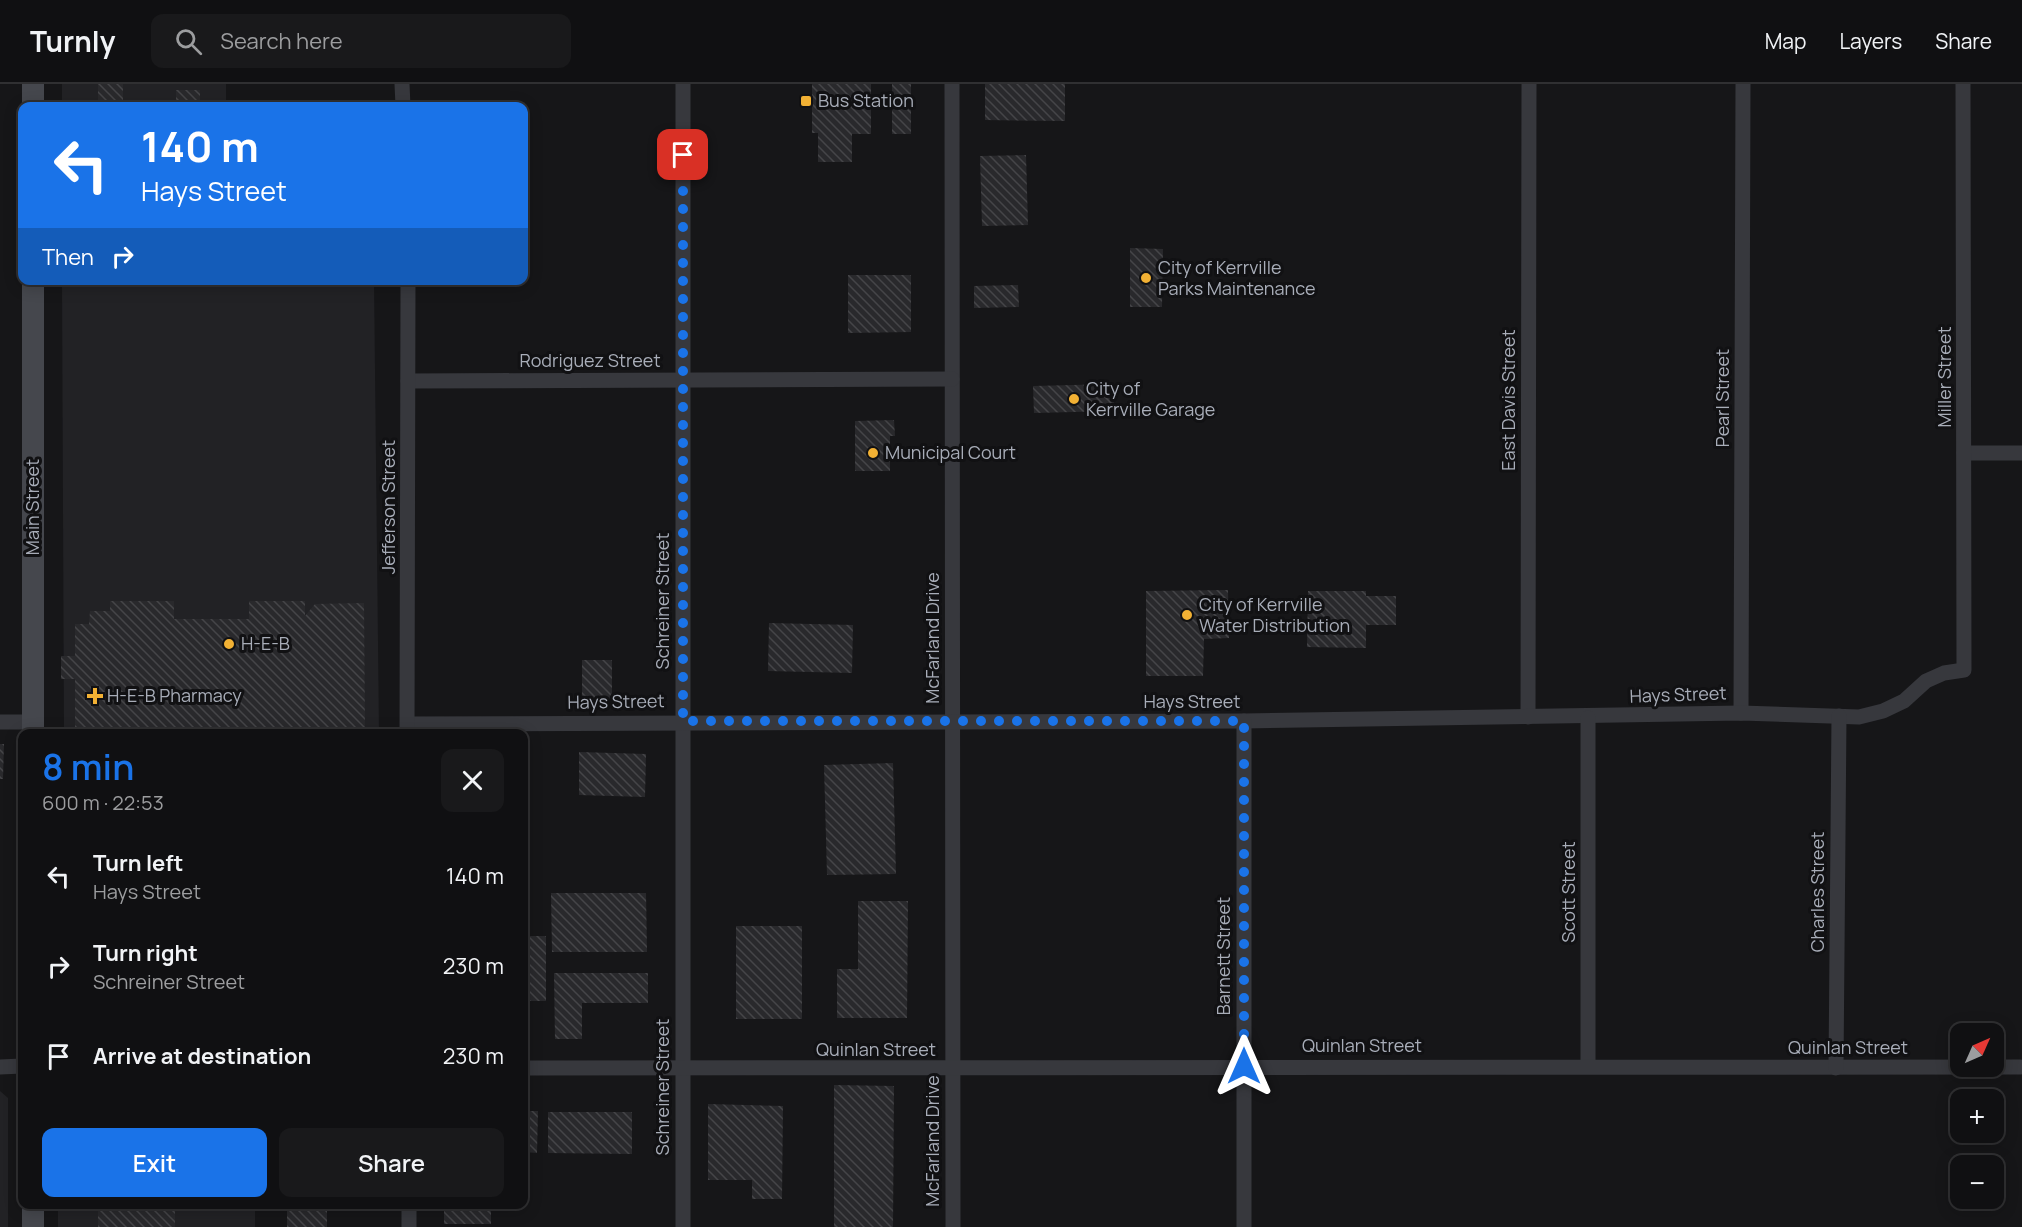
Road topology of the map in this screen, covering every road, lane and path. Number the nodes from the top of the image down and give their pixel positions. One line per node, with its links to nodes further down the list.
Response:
1 (33, 84): 8 (main road)
2 (402, 84): 9 (street)
3 (682, 84): 13 (street, Schreiner Street)
4 (952, 84): 12 (street, McFarland Drive)
5 (1529, 84): 20 (street, East Davis Street)
6 (1743, 84): 18 (street, Pearl Street)
7 (1963, 84): 15 (street, Miller Street)
8 (33, 102)
9 (403, 102)
10 (33, 285): 26 (main road, Main Street)
11 (408, 285): 14 (street, Jefferson Street)
12 (952, 379): 13 (street, Rodriguez Street); 25 (street, McFarland Drive)
13 (683, 380): 14 (street, Rodriguez Street); 22 (street, Schreiner Street)
14 (408, 381): 27 (street, Jefferson Street)
15 (1964, 453): 16 (street); 17 (street, Miller Street)
16 (2022, 453)
17 (1964, 670): 19 (street, Hays Street)
18 (1742, 713): 19 (street, Hays Street); 21 (street, Hays Street)
19 (1839, 716): 34 (street, Charles Street)
20 (1528, 717): 21 (street, Hays Street); 23 (street, Hays Street)
21 (1588, 717): 30 (street, Scott Street)
22 (683, 721): 25 (street, Hays Street); 27 (street, Hays Street); 35 (street, Schreiner Street)
23 (1244, 721): 25 (street, Hays Street); 29 (street, Barnett Street)
24 (0, 722): 26 (street)
25 (952, 722): 36 (street, McFarland Drive)
26 (33, 728)
27 (408, 729)
28 (18, 1066): 31 (street)
29 (1244, 1066): 30 (street, Quinlan Street); 36 (street, Quinlan Street); 43 (street, Barnett Street)
30 (1588, 1066): 34 (street, Quinlan Street)
31 (0, 1067)
32 (2020, 1067): 34 (street, Quinlan Street)
33 (528, 1068): 35 (street, Quinlan Street)
34 (1836, 1068)
35 (682, 1069): 36 (street, Quinlan Street); 41 (street, Schreiner Street)
36 (953, 1070): 42 (street, McFarland Drive)
37 (33, 1209): 39 (main road)
38 (409, 1209): 40 (street)
39 (33, 1227)
40 (409, 1227)
41 (683, 1227)
42 (952, 1227)
43 (1244, 1227)

